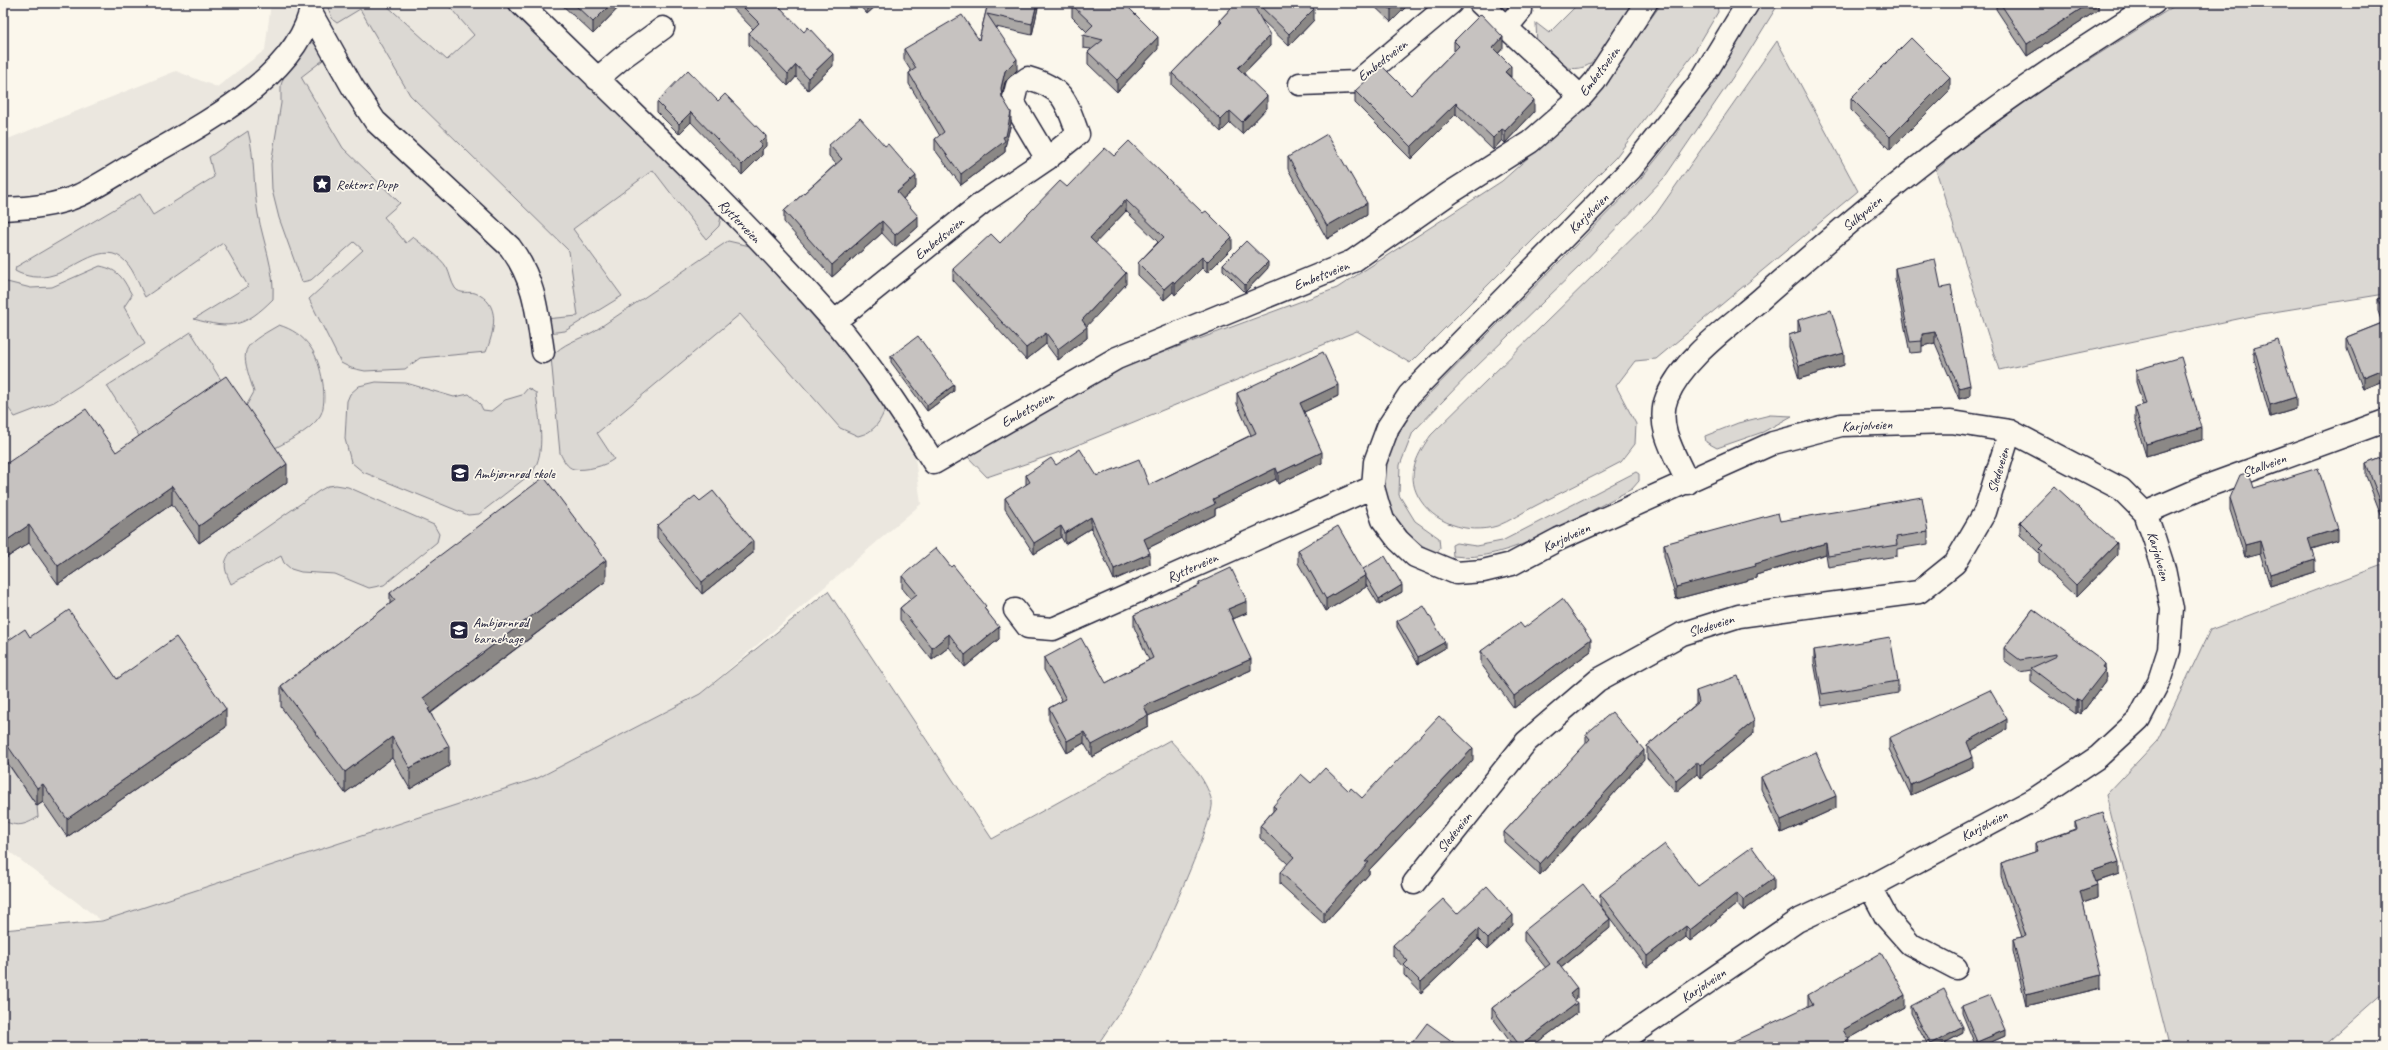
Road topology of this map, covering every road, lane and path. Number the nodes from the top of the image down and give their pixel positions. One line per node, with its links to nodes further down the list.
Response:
1 (520, 3): 11 (street, Rytterveien)
2 (1451, 3): 12 (street, Embedsveien)
3 (1480, 3): 9 (street)
4 (1646, 3): 13 (street, Embetsveien)
5 (1748, 3): 22 (street, Karjolveien)
6 (2154, 3): 21 (street, Sulkyveien)
7 (311, 8): 15 (street); 17 (street)
8 (1521, 10): 9 (street)
9 (1507, 27): 13 (street)
10 (663, 28): 11 (street)
11 (597, 79): 16 (street, Rytterveien)
12 (1300, 84)
13 (1581, 97): 20 (street, Embetsveien)
14 (1047, 159): 16 (street, Embedsveien)
15 (3, 209)
16 (834, 322): 20 (street, Rytterveien)
17 (543, 352)
18 (2385, 421): 23 (street, Stallveien)
19 (2010, 431): 21 (street, Karjolveien); 23 (street, Karjolveien); 25 (street, Sledeveien)
20 (934, 463)
21 (1688, 483): 22 (street, Karjolveien)
22 (1373, 487): 24 (street, Rytterveien)
23 (2145, 513): 26 (street, Karjolveien)
24 (1015, 610)
25 (1414, 883)
26 (1870, 887): 27 (street); 28 (street, Karjolveien)
27 (1956, 968)
28 (1613, 1047)

